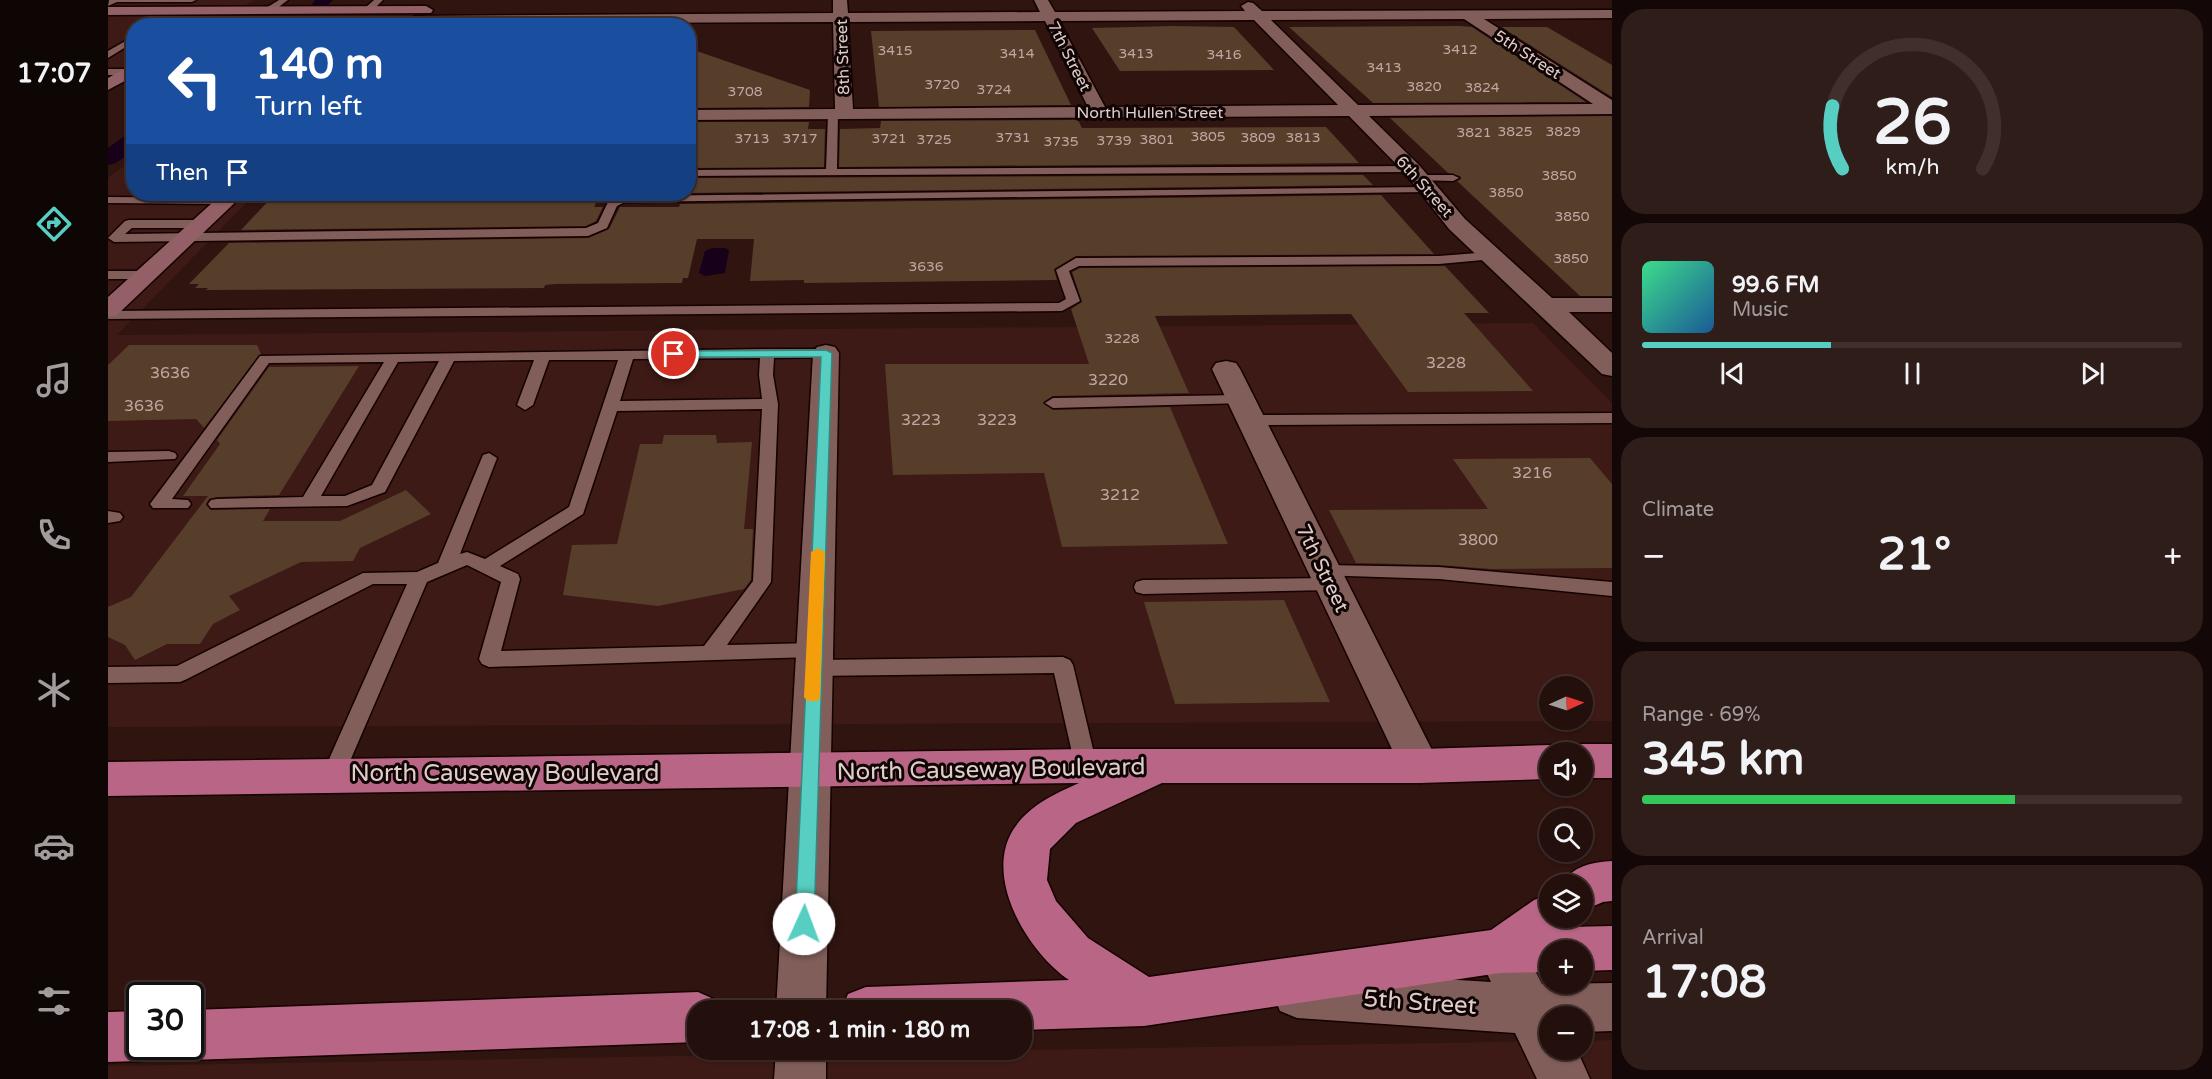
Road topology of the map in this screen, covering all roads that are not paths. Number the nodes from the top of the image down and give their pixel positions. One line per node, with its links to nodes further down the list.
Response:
1 (115, 0): 2 (lane); 5 (lane)
2 (193, 0): 15 (lane)
3 (239, 0): 12 (street)
4 (284, 0): 13 (lane)
5 (108, 2)
6 (1448, 2): 7 (street); 9 (street); 19 (street, 5th Street)
7 (1612, 3)
8 (373, 5): 13 (street); 17 (street)
9 (1249, 7): 11 (street); 19 (street); 33 (street, 6th Street)
10 (840, 8): 11 (street); 16 (street); 35 (street, 8th Street)
11 (1046, 8): 34 (street, 7th Street)
12 (222, 10): 13 (street); 15 (street); 20 (street)
13 (269, 10)
14 (108, 11): 15 (street)
15 (178, 11)
16 (632, 13): 17 (street)
17 (421, 14): 21 (street)
18 (1612, 14): 19 (street)
19 (1467, 15): 32 (street, 5th Street)
20 (209, 18)
21 (323, 18)
22 (108, 22): 23 (street)
23 (126, 22)
24 (117, 38): 25 (lane)
25 (126, 38)
26 (126, 43): 27 (lane)
27 (108, 55)
28 (126, 70): 29 (lane)
29 (108, 72)
30 (126, 73): 31 (street)
31 (108, 85)
32 (1612, 109): 33 (street, North Hullen Street)
33 (1353, 111): 34 (street, North Hullen Street); 40 (street, 6th Street)
34 (1099, 112): 35 (street, North Hullen Street)
35 (838, 114): 36 (street, North Hullen Street); 38 (lane)
36 (696, 116)
37 (696, 172): 38 (lane)
38 (831, 172): 40 (lane)
39 (1454, 178): 40 (lane)
40 (1418, 179): 41 (lane); 47 (street, 6th Street)
41 (696, 197)
42 (108, 200): 43 (lane)
43 (126, 200)
44 (226, 201): 46 (street)
45 (619, 201): 46 (lane)
46 (194, 231): 46 (lane); 48 (street)
47 (1490, 256): 50 (street, 6th Street); 53 (lane)
48 (146, 274): 49 (lane); 52 (street)
49 (108, 275)
50 (1546, 305): 51 (street); 60 (street, 6th Street)
51 (1612, 305)
52 (108, 310)
53 (108, 315)
54 (767, 353): 55 (lane); 56 (lane); 63 (lane)
55 (826, 353): 81 (street)
56 (627, 355): 57 (lane); 65 (lane)
57 (543, 356): 59 (lane); 64 (lane)
58 (394, 357): 59 (lane); 71 (lane); 72 (lane)
59 (449, 357): 71 (lane)
60 (1612, 368)
61 (1226, 369): 66 (street, 7th Street)
62 (1053, 403): 66 (lane)
63 (770, 404): 65 (lane); 80 (lane)
64 (525, 405)
65 (610, 406): 75 (lane)
66 (1246, 410): 67 (lane); 76 (street, 7th Street)
67 (1612, 418)
68 (169, 456): 69 (lane)
69 (108, 457)
70 (489, 458): 74 (lane)
71 (308, 503): 73 (lane)
72 (182, 504)
73 (217, 504)
74 (446, 566): 75 (lane); 77 (lane)
75 (485, 567): 80 (lane)
76 (1328, 577): 78 (lane); 79 (lane); 88 (street, 7th Street)
77 (419, 578): 82 (lane); 90 (lane)
78 (1143, 587)
79 (1612, 589)
80 (710, 653): 81 (lane)
81 (814, 659): 86 (lane); 89 (street)
82 (108, 675)
83 (1593, 761): 84 (highway)
84 (1612, 761)
85 (1539, 762): 88 (highway, North Causeway Boulevard)
86 (1086, 766): 87 (highway, North Causeway Boulevard); 89 (highway, North Causeway Boulevard)
87 (1157, 766): 88 (highway, North Causeway Boulevard); 99 (highway)
88 (1420, 766)
89 (809, 771): 90 (highway, North Causeway Boulevard); 98 (street)
90 (333, 775): 91 (highway, North Causeway Boulevard)
91 (108, 779)
92 (1612, 881): 93 (highway)
93 (1593, 883)
94 (1539, 923): 96 (highway)
95 (1612, 948): 96 (highway)
96 (1500, 951): 97 (highway); 102 (street)
97 (1229, 990): 99 (highway); 102 (street, 5th Street)
98 (801, 1000)
99 (1144, 1002): 100 (highway)
100 (1032, 1006)
101 (1612, 1008): 102 (street, 5th Street)
102 (1527, 1009): 109 (street)
103 (687, 1017): 104 (highway)
104 (204, 1035)
105 (126, 1036): 106 (highway)
106 (108, 1037)
107 (801, 1060): 108 (street)
108 (800, 1079)
109 (1564, 1079)

